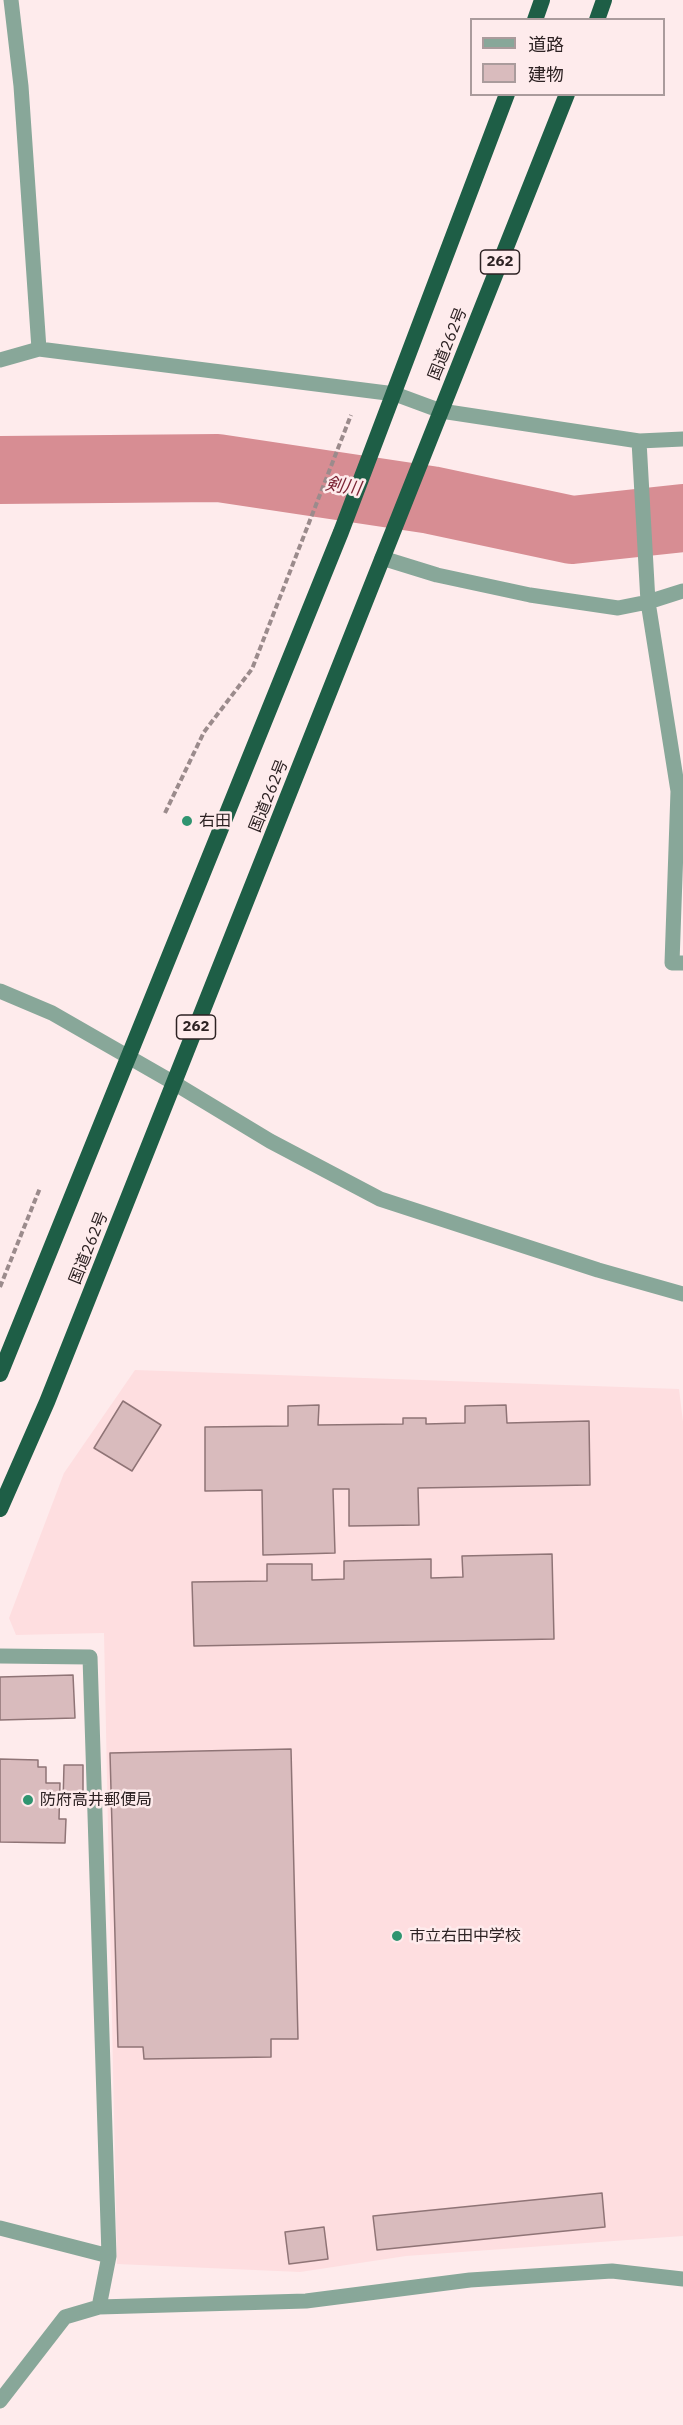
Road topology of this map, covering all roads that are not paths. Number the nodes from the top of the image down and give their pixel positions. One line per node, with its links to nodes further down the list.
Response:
1 (11, 0): 8 (street)
2 (542, 0): 4 (highway)
3 (604, 0): 5 (highway)
4 (536, 18)
5 (598, 18)
6 (506, 96): 10 (highway, 国道262号)
7 (566, 96): 11 (highway, 国道262号 / 262)
8 (39, 349): 9 (street); 10 (street)
9 (0, 360)
10 (395, 394): 11 (street); 19 (highway, 国道262号)
11 (441, 411): 13 (street); 14 (highway, 国道262号 / 262)
12 (683, 440): 13 (street)
13 (639, 441): 16 (street)
14 (385, 551): 16 (street); 20 (highway, 国道262号 / 262)
15 (683, 591): 16 (street)
16 (648, 602): 17 (street)
17 (683, 963)
18 (0, 991): 19 (street)
19 (130, 1056): 20 (street); 22 (highway, 国道262号)
20 (174, 1083): 21 (street); 23 (highway, 国道262号 / 262)
21 (683, 1294)
22 (0, 1374)
23 (0, 1509)
24 (0, 1656): 26 (street)
25 (0, 2229): 26 (street)
26 (109, 2256): 28 (street)
27 (683, 2278): 28 (street)
28 (99, 2307): 29 (street)
29 (0, 2401)

